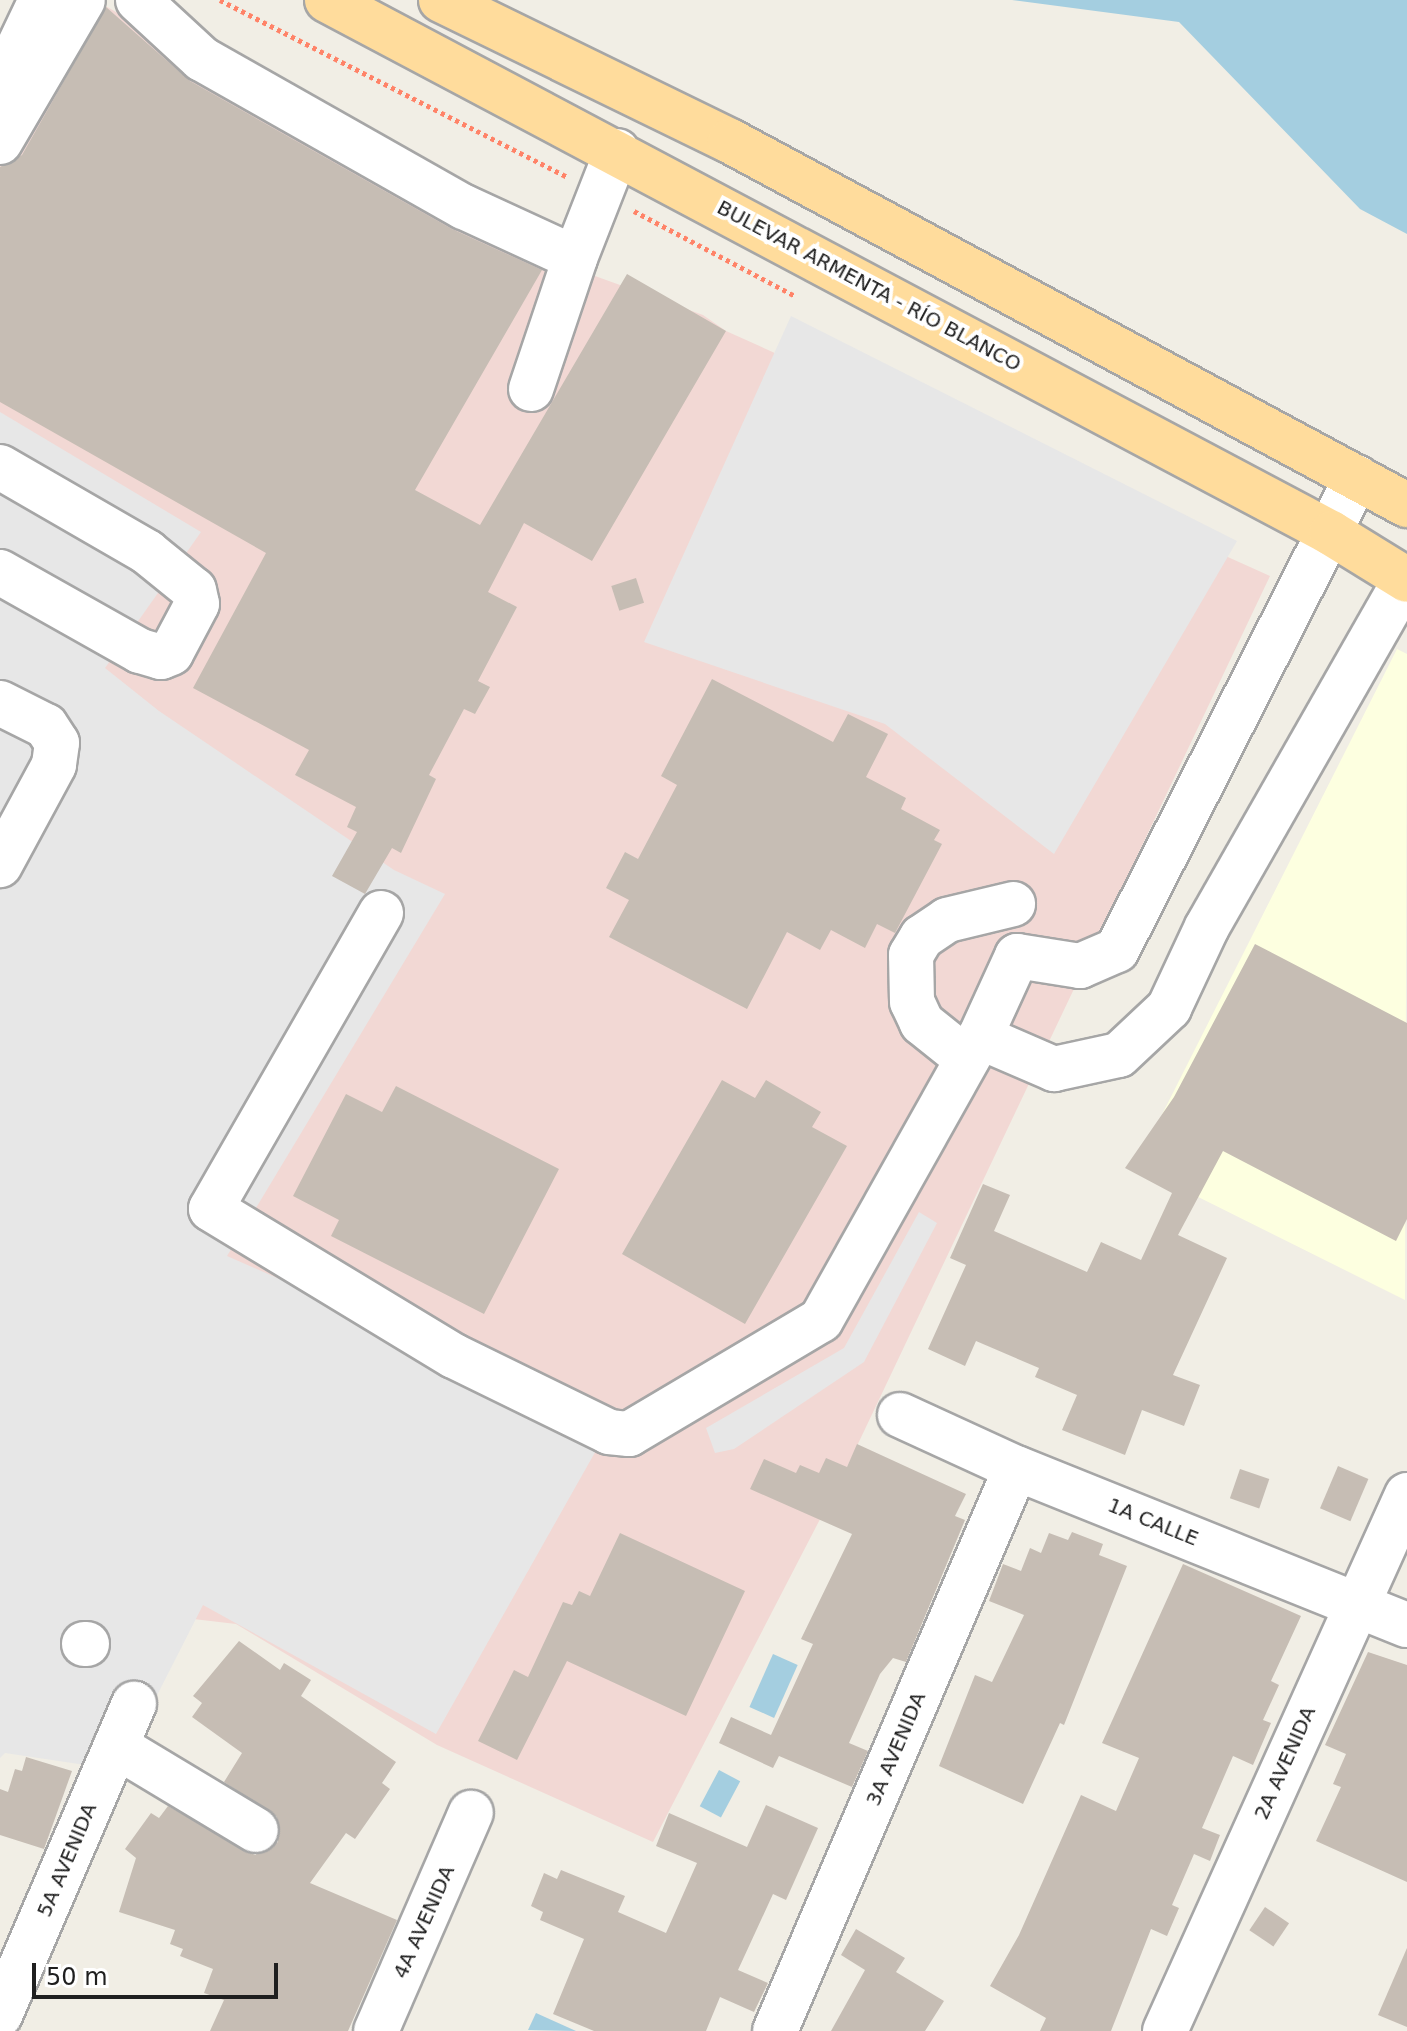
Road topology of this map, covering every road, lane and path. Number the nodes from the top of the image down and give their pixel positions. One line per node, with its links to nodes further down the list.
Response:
1 (41, 0): 7 (street)
2 (83, 0): 8 (street)
3 (138, 0): 12 (street)
4 (220, 0): 10 (path)
5 (327, 0): 9 (main road, BULEVAR ARMENTA - RÍO BLANCO)
6 (441, 0): 14 (main road)
7 (0, 86)
8 (0, 142)
9 (617, 151): 10 (street); 11 (main road, BULEVAR ARMENTA - RÍO BLANCO)
10 (602, 194): 12 (street); 13 (path)
11 (771, 233): 14 (main road); 19 (main road, BULEVAR ARMENTA - RÍO BLANCO)
12 (575, 258): 15 (street)
13 (797, 297)
14 (1170, 377): 17 (main road)
15 (531, 389)
16 (0, 467): 20 (street)
17 (1357, 477): 18 (main road); 19 (street)
18 (1407, 505)
19 (1331, 533): 21 (main road, BULEVAR ARMENTA - RÍO BLANCO); 26 (street)
20 (0, 572)
21 (1407, 579): 26 (street)
22 (0, 703): 23 (street)
23 (0, 865)
24 (1013, 904): 26 (street)
25 (381, 913): 26 (street)
26 (973, 1048)
27 (900, 1415): 28 (street, 1A CALLE)
28 (1016, 1468): 30 (street, 1A CALLE); 38 (street, 3A AVENIDA)
29 (1407, 1495): 30 (street, 2A AVENIDA)
30 (1357, 1603): 31 (street, 1A CALLE); 39 (street, 2A AVENIDA)
31 (1407, 1625)
32 (134, 1704): 33 (street, 5A AVENIDA)
33 (116, 1746): 35 (street); 36 (street, 5A AVENIDA)
34 (471, 1813): 37 (street, 4A AVENIDA)
35 (256, 1830)
36 (0, 2015)
37 (376, 2031)
38 (775, 2031)
39 (1165, 2031)

